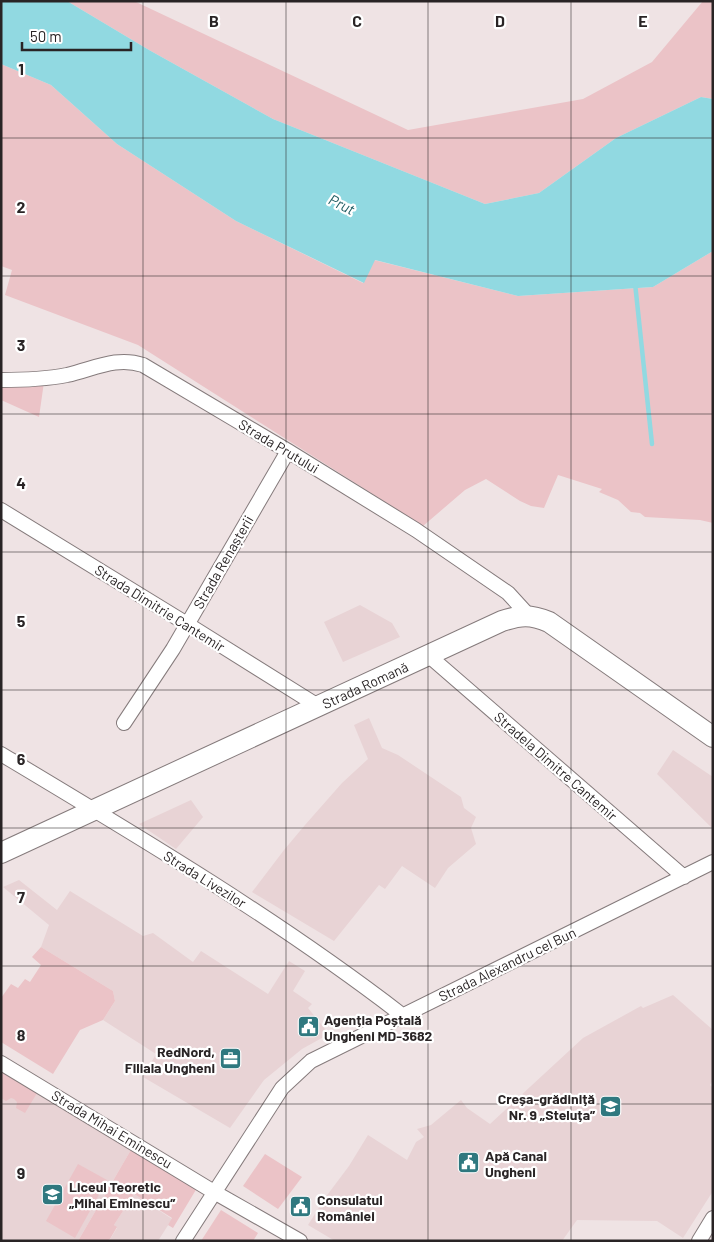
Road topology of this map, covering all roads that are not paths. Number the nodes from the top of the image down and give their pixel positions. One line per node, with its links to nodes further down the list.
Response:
1 (1, 380): 2 (street, Strada Prutului)
2 (288, 451): 4 (street, Strada Prutului); 5 (street, Strada Renașterii)
3 (1, 510): 5 (street, Strada Dimitrie Cantemir)
4 (529, 616): 6 (main road, Strada Romană); 9 (main road)
5 (187, 624): 7 (street, Strada Dimitrie Cantemir); 8 (street, Strada Renașterii)
6 (428, 655): 7 (main road, Strada Romană); 14 (street, Stradela Dimitre Cantemir)
7 (318, 706): 11 (main road, Strada Romană)
8 (124, 723)
9 (713, 737)
10 (1, 754): 11 (street, Strada Livezilor)
11 (94, 810): 12 (main road, Strada Romană); 15 (street, Strada Livezilor)
12 (1, 853)
13 (713, 862): 14 (street, Strada Alexandru cel Bun)
14 (684, 877): 15 (street, Strada Alexandru cel Bun)
15 (402, 1015): 17 (street, Strada Alexandru cel Bun)
16 (1, 1064): 17 (street, Strada Mihai Eminescu)
17 (214, 1192): 19 (street, Strada Alexandru cel Bun); 20 (street, Strada Mihai Eminescu)
18 (713, 1218): 21 (street)
19 (183, 1241)
20 (300, 1241)
21 (700, 1241)

